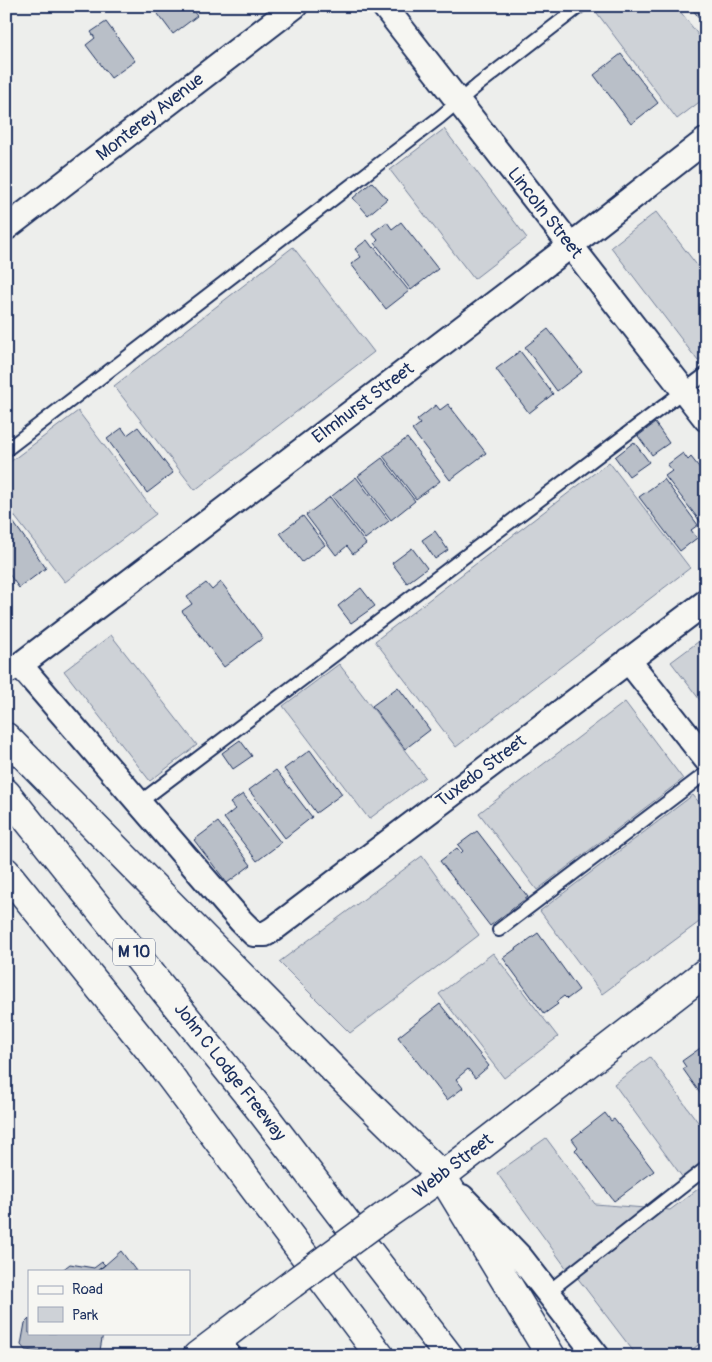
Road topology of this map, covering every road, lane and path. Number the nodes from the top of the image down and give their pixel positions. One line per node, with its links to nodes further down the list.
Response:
1 (295, 6): 6 (street, Monterey Avenue)
2 (384, 6): 4 (street, Lincoln Street)
3 (580, 6): 4 (lane)
4 (459, 101): 7 (street, Lincoln Street); 11 (lane)
5 (706, 140): 7 (street, Elmhurst Street)
6 (6, 228)
7 (570, 246): 9 (street, Lincoln Street); 14 (street, Elmhurst Street)
8 (706, 374): 9 (lane)
9 (684, 390): 10 (street, Lincoln Street); 19 (lane)
10 (706, 419)
11 (6, 450)
12 (706, 602): 13 (street, Tuxedo Street)
13 (628, 660): 16 (street); 19 (street, Tuxedo Street)
14 (13, 668): 19 (street)
15 (6, 737): 24 (main road)
16 (706, 759)
17 (706, 773): 21 (lane)
18 (6, 793): 28 (main road, John C Lodge Freeway / M 10)
19 (140, 802)
20 (6, 872): 27 (main road, M 10)
21 (499, 930)
22 (706, 972): 24 (main road, Webb Street)
23 (706, 1168): 25 (lane)
24 (442, 1176): 25 (street); 26 (main road, Webb Street, bridge); 29 (main road)
25 (548, 1292): 30 (street)
26 (214, 1351)
27 (380, 1356)
28 (449, 1356)
29 (551, 1356)
30 (597, 1356)

